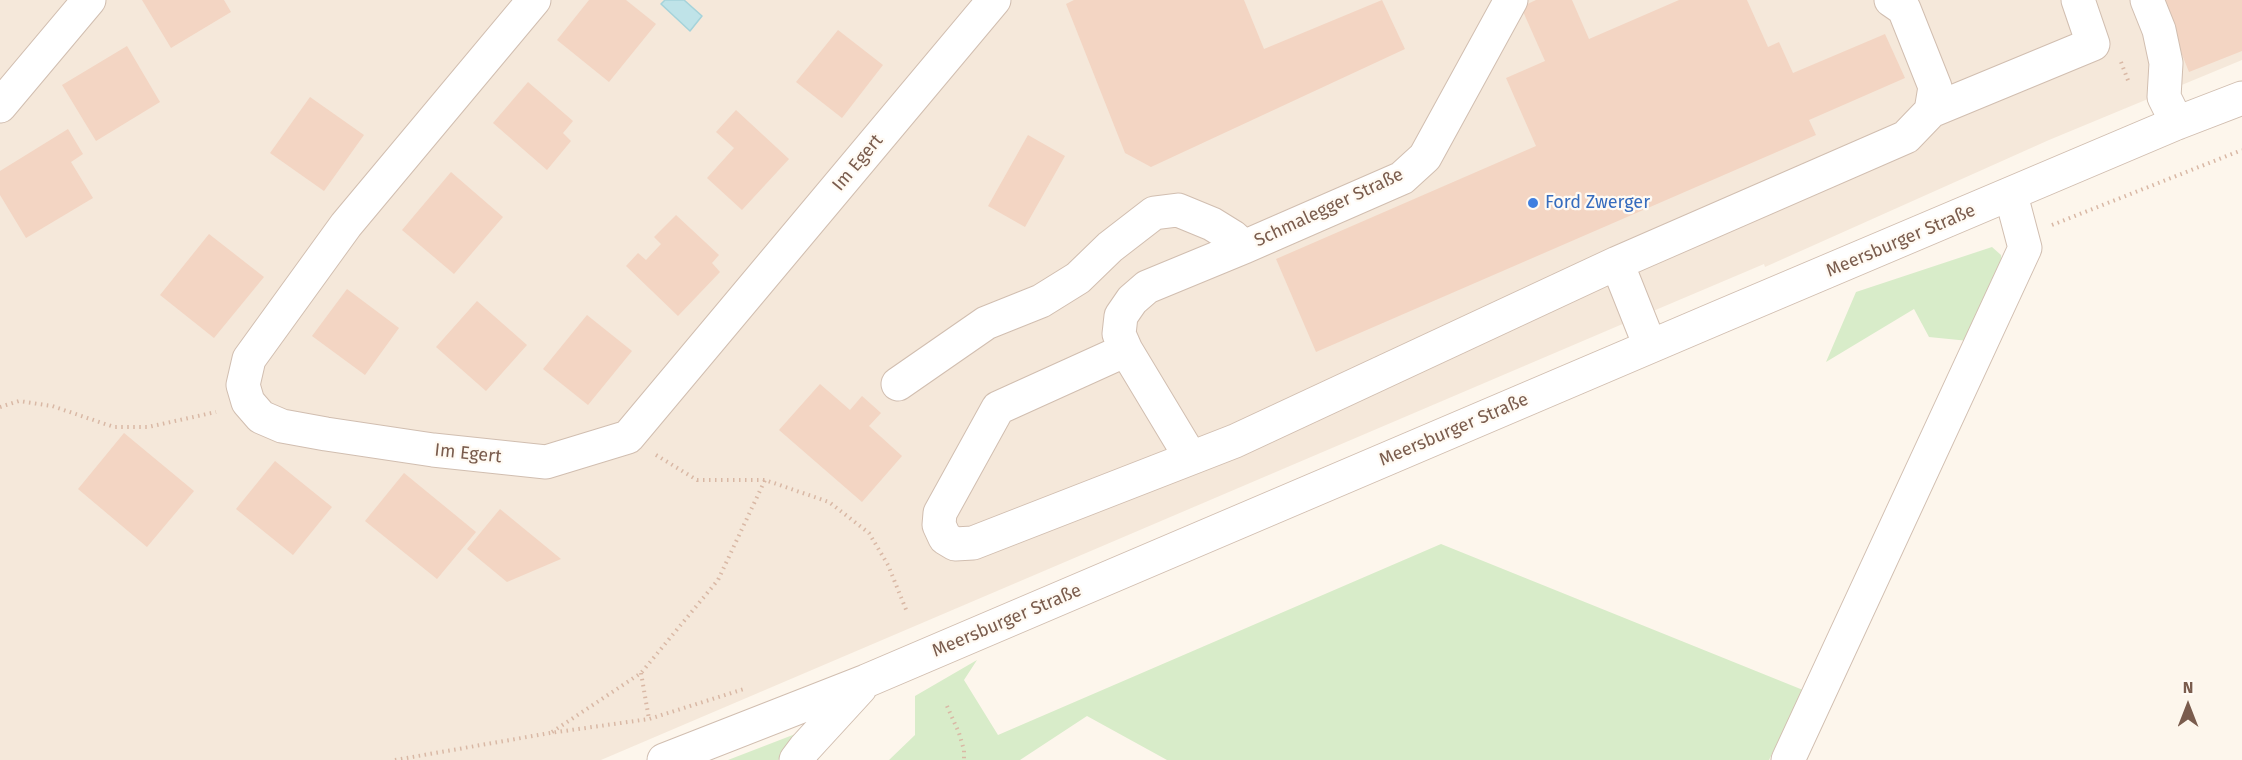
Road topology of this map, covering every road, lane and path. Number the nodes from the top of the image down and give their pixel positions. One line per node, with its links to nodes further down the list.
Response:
1 (89, 0): 9 (street)
2 (534, 0): 20 (street)
3 (994, 0): 22 (street, Im Egert)
4 (1511, 0): 15 (street, Schmalegger Straße)
5 (1891, 0): 10 (street)
6 (2078, 0): 10 (street)
7 (2147, 0): 11 (street)
8 (2242, 98): 11 (street, Meersburger Straße)
9 (0, 106)
10 (1931, 111): 16 (street)
11 (2177, 123): 13 (street, Meersburger Straße)
12 (2242, 150): 14 (path)
13 (2011, 195): 14 (street); 17 (street, Meersburger Straße)
14 (2022, 236): 34 (street)
15 (1244, 247): 18 (street); 19 (street, Schmalegger Straße)
16 (1617, 263): 17 (street); 23 (street)
17 (1650, 346): 27 (street, Meersburger Straße)
18 (1126, 350): 23 (street); 23 (street)
19 (898, 384)
20 (248, 402): 21 (path); 22 (street, Im Egert)
21 (0, 407)
22 (628, 437): 24 (path)
23 (1191, 458)
24 (765, 480): 25 (path); 26 (path)
25 (907, 612)
26 (641, 673): 29 (path); 29 (path)
27 (866, 681): 31 (street, Meersburger Straße); 32 (street)
28 (947, 706): 33 (path)
29 (550, 733): 30 (path)
30 (395, 760)
31 (664, 760)
32 (796, 760)
33 (964, 760)
34 (1788, 760)

